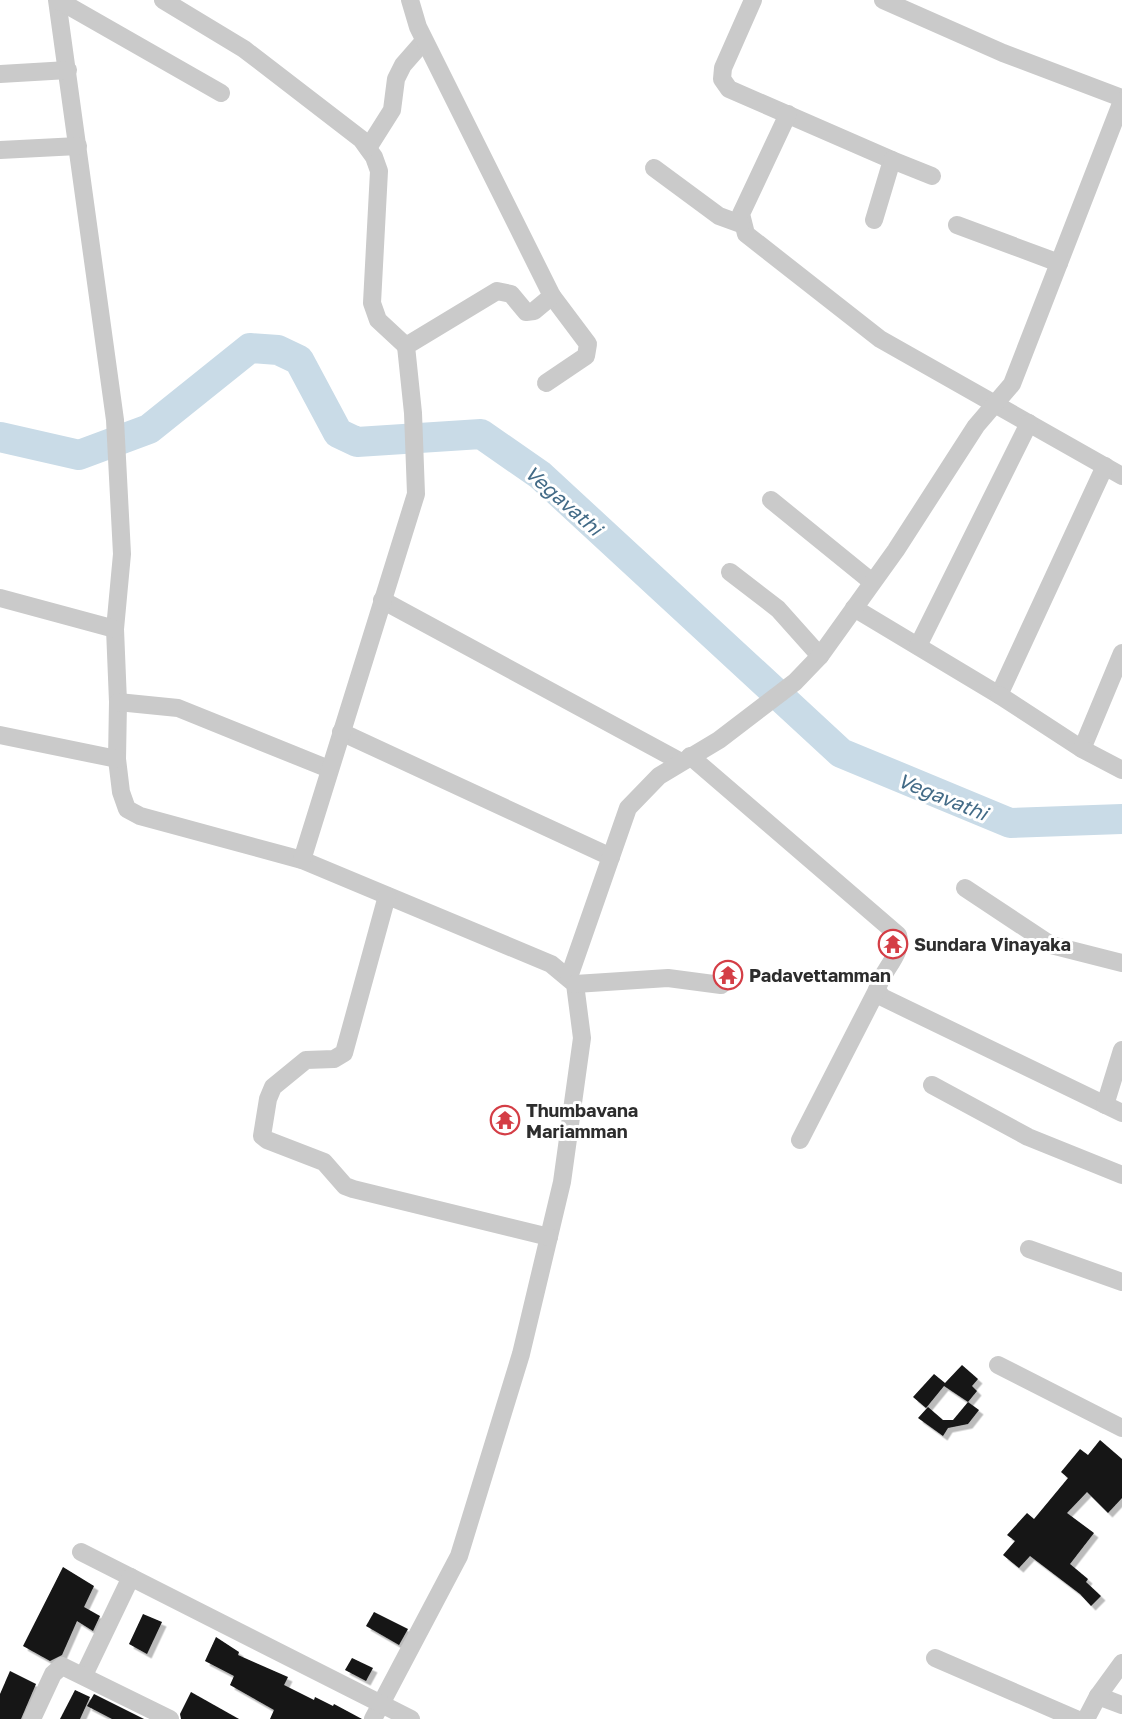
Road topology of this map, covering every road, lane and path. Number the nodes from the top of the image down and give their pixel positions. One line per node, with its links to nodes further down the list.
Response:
1 (58, 0): 7 (street); 9 (street)
2 (163, 0): 13 (street)
3 (410, 0): 6 (street)
4 (753, 0): 11 (street)
5 (883, 0): 10 (street)
6 (424, 40): 13 (street); 22 (street)
7 (68, 70): 8 (street); 12 (street)
8 (0, 74)
9 (221, 93)
10 (1122, 99): 21 (street)
11 (788, 114): 15 (street); 19 (street)
12 (78, 146): 14 (street); 35 (street)
13 (368, 148): 23 (street)
14 (0, 150)
15 (892, 160): 17 (street); 18 (street)
16 (654, 168): 19 (street)
17 (932, 176)
18 (874, 220)
19 (741, 224): 25 (street)
20 (957, 225): 21 (street)
21 (1059, 262): 25 (street)
22 (552, 296): 23 (street); 24 (street)
23 (406, 346): 32 (street)
24 (546, 383)
25 (995, 404): 26 (street); 31 (street)
26 (1029, 423): 27 (street); 36 (street)
27 (1105, 466): 28 (street); 39 (street)
28 (1122, 476)
29 (771, 500): 31 (street)
30 (730, 572): 38 (street)
31 (872, 582): 34 (street)
32 (382, 600): 41 (street); 45 (street)
33 (1, 602): 35 (street)
34 (854, 608): 36 (street); 38 (street)
35 (115, 629): 40 (street)
36 (918, 646): 39 (street)
37 (1122, 653): 43 (street)
38 (820, 656): 45 (street)
39 (999, 695): 43 (street)
40 (118, 702): 44 (street); 46 (street)
41 (341, 732): 46 (street); 48 (street)
42 (0, 735): 44 (street)
43 (1082, 749): 47 (street)
44 (117, 759): 49 (street)
45 (686, 759): 48 (street); 55 (street)
46 (329, 769): 49 (street)
47 (1122, 770)
48 (611, 857): 53 (street)
49 (302, 860): 51 (street)
50 (965, 888): 52 (street)
51 (387, 896): 53 (street); 62 (street)
52 (1122, 963)
53 (572, 980): 54 (street); 62 (street)
54 (722, 985)
55 (878, 990): 58 (street); 60 (street)
56 (1122, 1050): 58 (street)
57 (932, 1085): 61 (street)
58 (1105, 1105): 59 (street)
59 (1122, 1113)
60 (800, 1140)
61 (1122, 1175)
62 (549, 1236): 74 (street)
63 (1029, 1249): 64 (street)
64 (1122, 1282)
65 (998, 1365): 66 (street)
66 (1122, 1428)
67 (81, 1552): 68 (street)
68 (131, 1577): 71 (street); 74 (street)
69 (934, 1658): 78 (street)
70 (1122, 1663): 72 (street)
71 (84, 1675): 75 (street); 76 (street)
72 (1098, 1696): 73 (street); 79 (street)
73 (1122, 1705)
74 (377, 1711): 77 (street)
75 (160, 1717)
76 (32, 1719)
77 (411, 1719)
78 (1077, 1719)
79 (1086, 1719)

